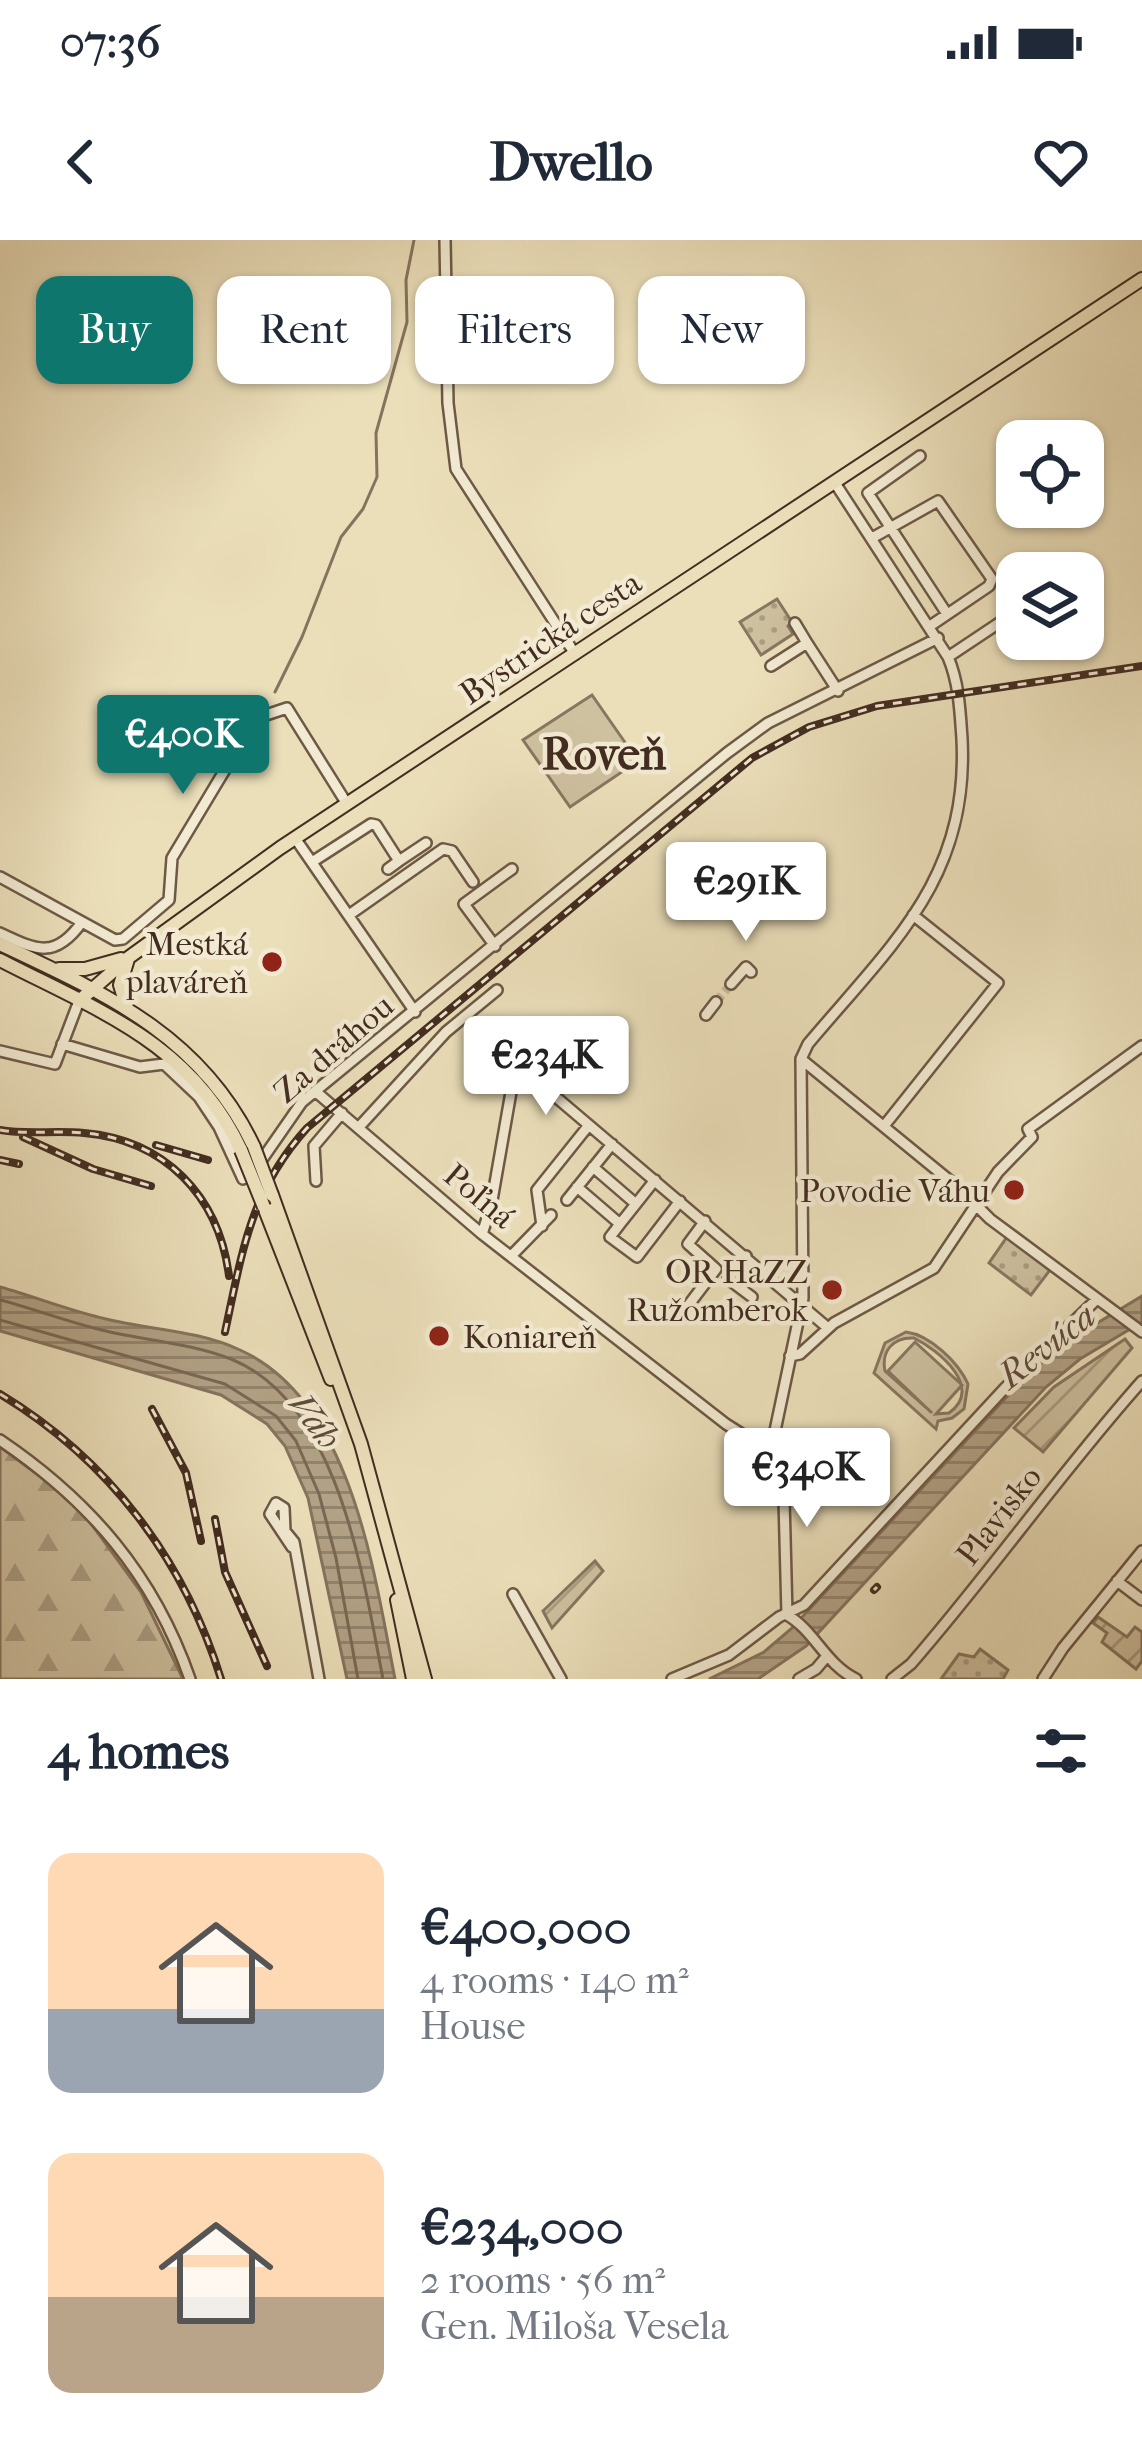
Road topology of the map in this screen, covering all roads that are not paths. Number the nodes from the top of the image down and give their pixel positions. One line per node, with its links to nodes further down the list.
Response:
1 (445, 240): 13 (street)
2 (1142, 279): 4 (main road, Bystrická cesta)
3 (920, 456): 5 (street)
4 (835, 483): 6 (street); 13 (main road, Bystrická cesta)
5 (891, 527): 6 (street); 7 (street); 7 (street)
6 (872, 538): 10 (street)
7 (947, 614): 10 (street)
8 (795, 623): 12 (street)
9 (996, 625): 14 (street)
10 (930, 626): 11 (street)
11 (938, 638): 14 (street); 16 (street, Za dráhou)
12 (807, 643): 15 (street); 16 (street)
13 (574, 653): 17 (main road, Bystrická cesta)
14 (948, 657): 27 (street)
15 (771, 666)
16 (838, 691): 31 (street, Za dráhou)
17 (347, 804): 18 (main road, Bystrická cesta); 28 (street)
18 (296, 838): 21 (street); 32 (main road, Bystrická cesta)
19 (426, 843): 20 (street)
20 (399, 861): 21 (street); 22 (street)
21 (312, 862): 26 (street)
22 (388, 869)
23 (512, 869): 31 (street)
24 (0, 878): 28 (street)
25 (471, 881): 26 (street)
26 (349, 915): 42 (street)
27 (913, 915): 47 (street); 51 (street)
28 (82, 922): 29 (street)
29 (0, 933)
30 (0, 944): 34 (main road)
31 (494, 946): 42 (street, Za dráhou)
32 (128, 958): 34 (main road); 37 (main road, Bystrická cesta); 41 (main road)
33 (0, 960): 39 (main road)
34 (48, 968): 37 (main road)
35 (751, 972): 36 (street)
36 (731, 983)
37 (90, 989): 39 (main road, Bystrická cesta); 41 (main road)
38 (497, 990): 52 (street)
39 (79, 1001): 44 (street); 54 (main road)
40 (716, 1002): 43 (street)
41 (127, 1009): 54 (main road)
42 (415, 1012): 48 (street, Za dráhou)
43 (706, 1015)
44 (62, 1044): 46 (street); 48 (street, Za dráhou)
45 (1142, 1046): 63 (street)
46 (0, 1051)
47 (801, 1059): 51 (street); 73 (street)
48 (315, 1090): 49 (street, Poľná)
49 (342, 1113): 52 (street, Poľná); 57 (street)
50 (589, 1126): 53 (street); 67 (street); 68 (street)
51 (884, 1126): 63 (street)
52 (359, 1127): 68 (street, Poľná)
53 (612, 1144): 55 (street); 56 (street)
54 (248, 1149): 60 (main road, bridge)
55 (593, 1167): 58 (street); 62 (street)
56 (655, 1180): 61 (street); 62 (street)
57 (316, 1181)
58 (577, 1187): 59 (street); 66 (street)
59 (567, 1200)
60 (268, 1201): 91 (main road); 92 (main road)
61 (680, 1201): 65 (street); 66 (street)
62 (636, 1204): 66 (street)
63 (975, 1204): 72 (street); 75 (street)
64 (551, 1215): 67 (street, Poľná)
65 (705, 1221): 70 (street); 74 (street)
66 (620, 1224)
67 (542, 1226): 69 (street, Poľná)
68 (482, 1234): 69 (street, Poľná)
69 (512, 1256): 80 (street, Poľná)
70 (746, 1256): 71 (street); 73 (street)
71 (752, 1298)
72 (1096, 1299): 76 (street); 86 (street)
73 (802, 1305): 75 (street); 77 (street)
74 (683, 1311)
75 (828, 1328): 77 (street)
76 (1139, 1329)
77 (790, 1356): 80 (street)
78 (1142, 1381): 97 (street, Plavisko)
79 (0, 1440): 89 (street)
80 (772, 1453): 86 (street)
81 (292, 1547): 90 (street)
82 (1142, 1551): 83 (street)
83 (1117, 1581): 85 (street); 98 (street)
84 (513, 1594): 93 (street)
85 (1142, 1600)
86 (787, 1616): 87 (street); 94 (street)
87 (826, 1656): 88 (street); 96 (street)
88 (816, 1676): 95 (street)
89 (190, 1679)
90 (319, 1679)
91 (413, 1679)
92 (425, 1679)
93 (561, 1679)
94 (672, 1679)
95 (799, 1679)
96 (856, 1679)
97 (892, 1679)
98 (1043, 1679)

